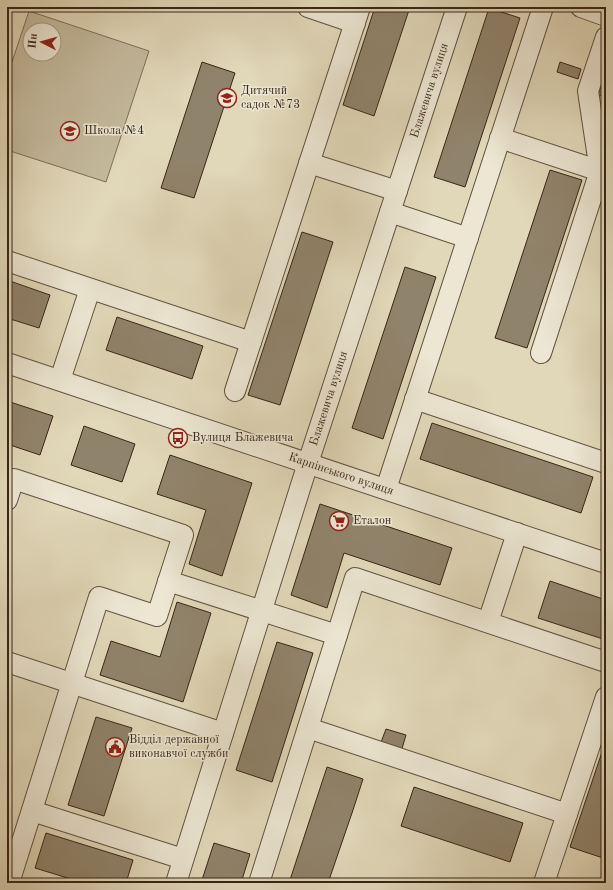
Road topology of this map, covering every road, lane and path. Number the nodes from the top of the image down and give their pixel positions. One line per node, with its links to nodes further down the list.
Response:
1 (308, 7): 5 (street)
2 (457, 7): 11 (street, Блажевича вулиця)
3 (543, 7): 8 (street)
4 (582, 7): 6 (street)
5 (358, 15): 9 (street)
6 (606, 16)
7 (606, 37): 10 (street)
8 (500, 138): 10 (street); 13 (street)
9 (309, 163): 11 (street); 16 (street)
10 (603, 172): 17 (street)
11 (397, 191): 12 (street, Блажевича вулиця)
12 (390, 212): 13 (street); 22 (street, Блажевича вулиця)
13 (468, 238): 21 (street)
14 (7, 261): 15 (street)
15 (90, 289): 16 (street); 19 (street)
16 (250, 342): 20 (street)
17 (541, 352)
18 (7, 362): 19 (street, Карпінського вулиця)
19 (60, 380): 22 (street, Карпінського вулиця)
20 (235, 390)
21 (415, 399): 23 (street); 24 (street)
22 (308, 463): 24 (street, Карпінського вулиця); 29 (street, Блажевича вулиця)
23 (606, 463)
24 (386, 489): 26 (street, Карпінського вулиця)
25 (7, 500): 28 (street)
26 (517, 533): 27 (street, Карпінського вулиця); 30 (street)
27 (606, 563)
28 (168, 581): 29 (street); 34 (street)
29 (262, 611): 31 (street); 38 (street, Блажевича вулиця)
30 (488, 622): 31 (street); 33 (street)
31 (337, 635): 36 (street)
32 (7, 662): 34 (street)
33 (606, 662)
34 (72, 683): 38 (street); 39 (street)
35 (606, 696): 37 (street)
36 (308, 728): 40 (street); 44 (street)
37 (601, 729): 40 (street)
38 (223, 733): 41 (street, Блажевича вулиця)
39 (32, 811): 41 (street); 42 (street)
40 (567, 814): 45 (street)
41 (184, 859): 43 (street, Блажевича вулиця)
42 (9, 883)
43 (176, 883)
44 (259, 883)
45 (544, 883)

